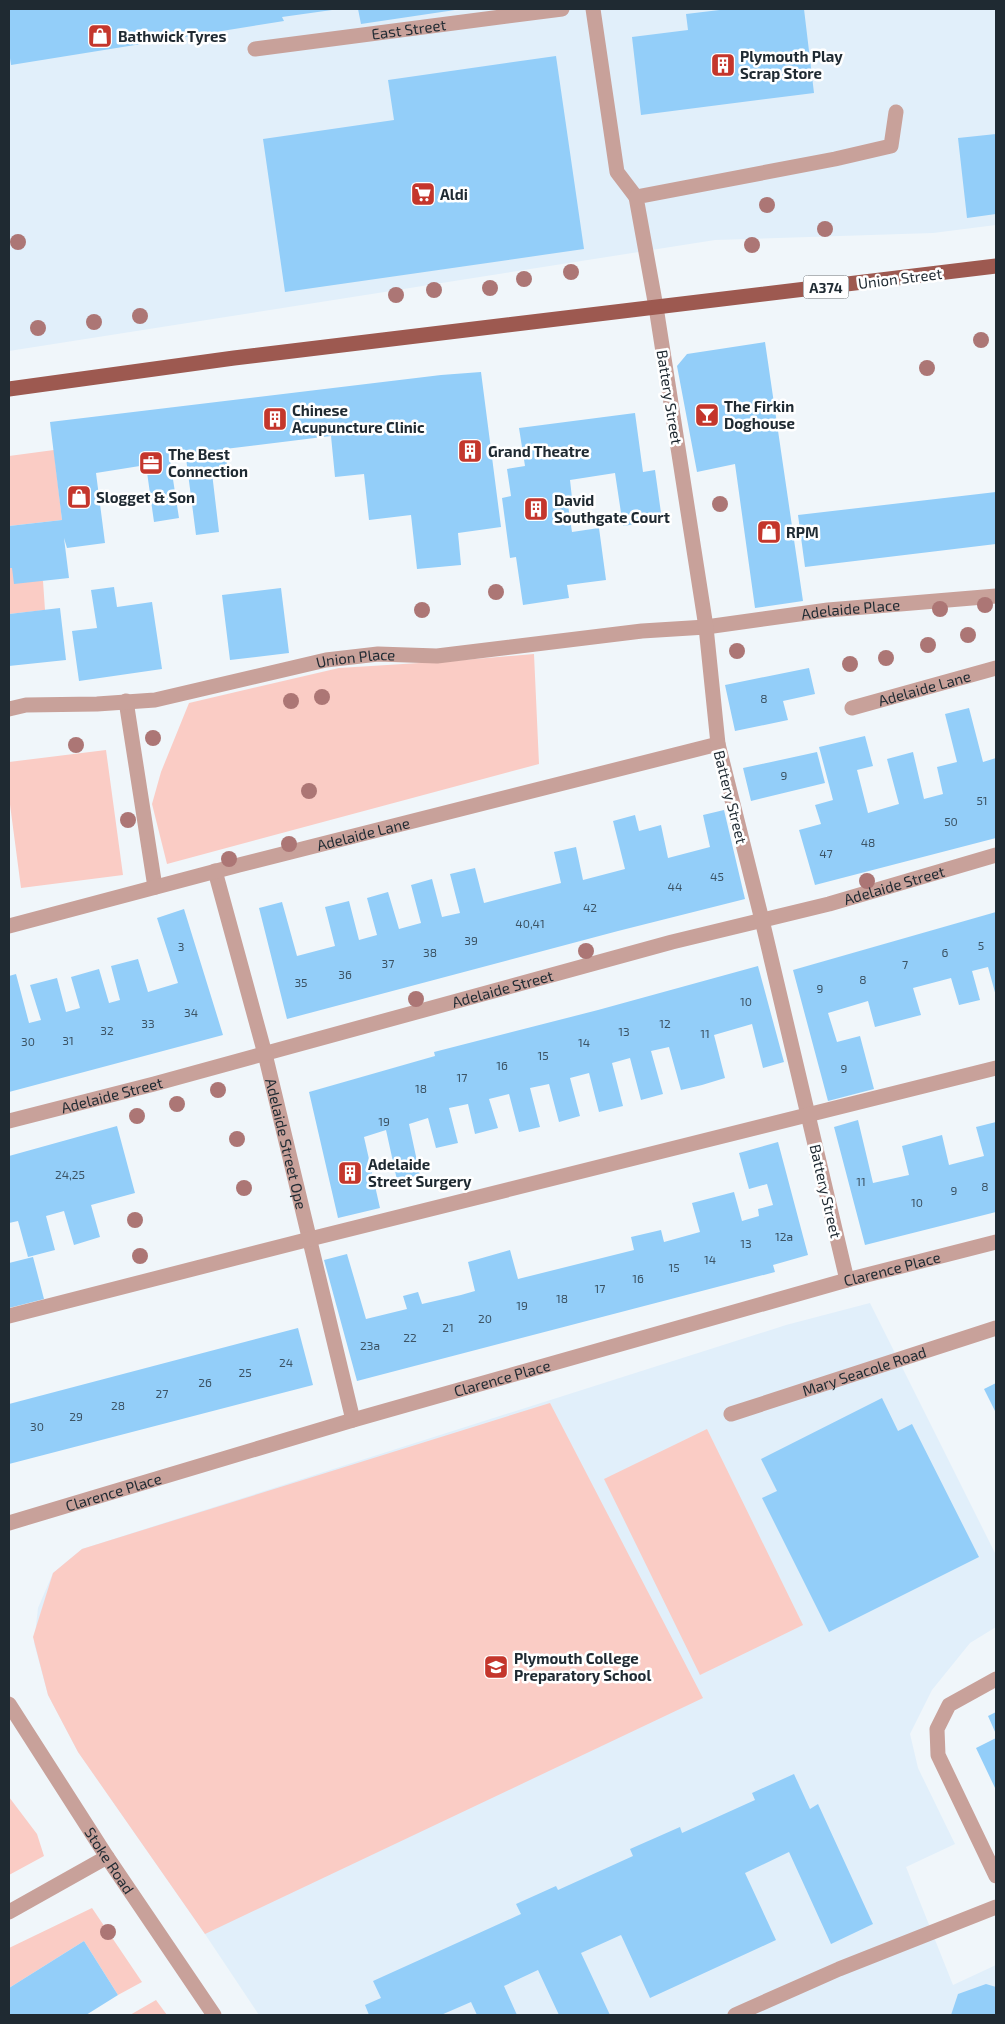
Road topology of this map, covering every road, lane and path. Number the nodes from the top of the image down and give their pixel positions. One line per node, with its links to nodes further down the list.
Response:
1 (562, 9): 3 (street, East Street)
2 (593, 9): 5 (street)
3 (255, 49)
4 (896, 112): 5 (street)
5 (636, 198): 7 (street, Battery Street)
6 (996, 266): 7 (main road, Union Street / A374)
7 (656, 307): 8 (main road, Union Street); 10 (street, Battery Street)
8 (9, 389)
9 (996, 596): 10 (street, Adelaide Place)
10 (706, 627): 12 (street, Union Place); 15 (street, Battery Street)
11 (996, 668): 13 (street, Adelaide Lane)
12 (126, 701): 14 (street, Union Place); 18 (street)
13 (852, 708)
14 (9, 709)
15 (718, 744): 17 (street, Adelaide Lane); 19 (street, Battery Street)
16 (996, 855): 19 (street, Adelaide Street)
17 (215, 872): 18 (street, Adelaide Lane); 21 (street, Adelaide Street Ope)
18 (155, 887): 20 (street, Adelaide Lane)
19 (762, 920): 21 (street, Adelaide Street); 23 (street, Battery Street)
20 (9, 926)
21 (265, 1054): 24 (street, Adelaide Street); 25 (street, Adelaide Street Ope)
22 (996, 1068): 23 (street)
23 (808, 1114): 25 (street); 27 (street, Battery Street)
24 (9, 1121)
25 (310, 1239): 28 (street); 31 (street, Adelaide Street Ope)
26 (996, 1242): 27 (street, Clarence Place)
27 (847, 1280): 31 (street, Clarence Place)
28 (9, 1316)
29 (996, 1328): 30 (street, Mary Seacole Road)
30 (731, 1414)
31 (352, 1420): 32 (street, Clarence Place)
32 (9, 1523)
33 (996, 1679): 36 (street)
34 (9, 1704): 35 (street, Stoke Road)
35 (107, 1857): 38 (street); 39 (street, Stoke Road)
36 (996, 1876)
37 (996, 1907): 40 (street)
38 (9, 1912)
39 (214, 2015)
40 (736, 2015)

